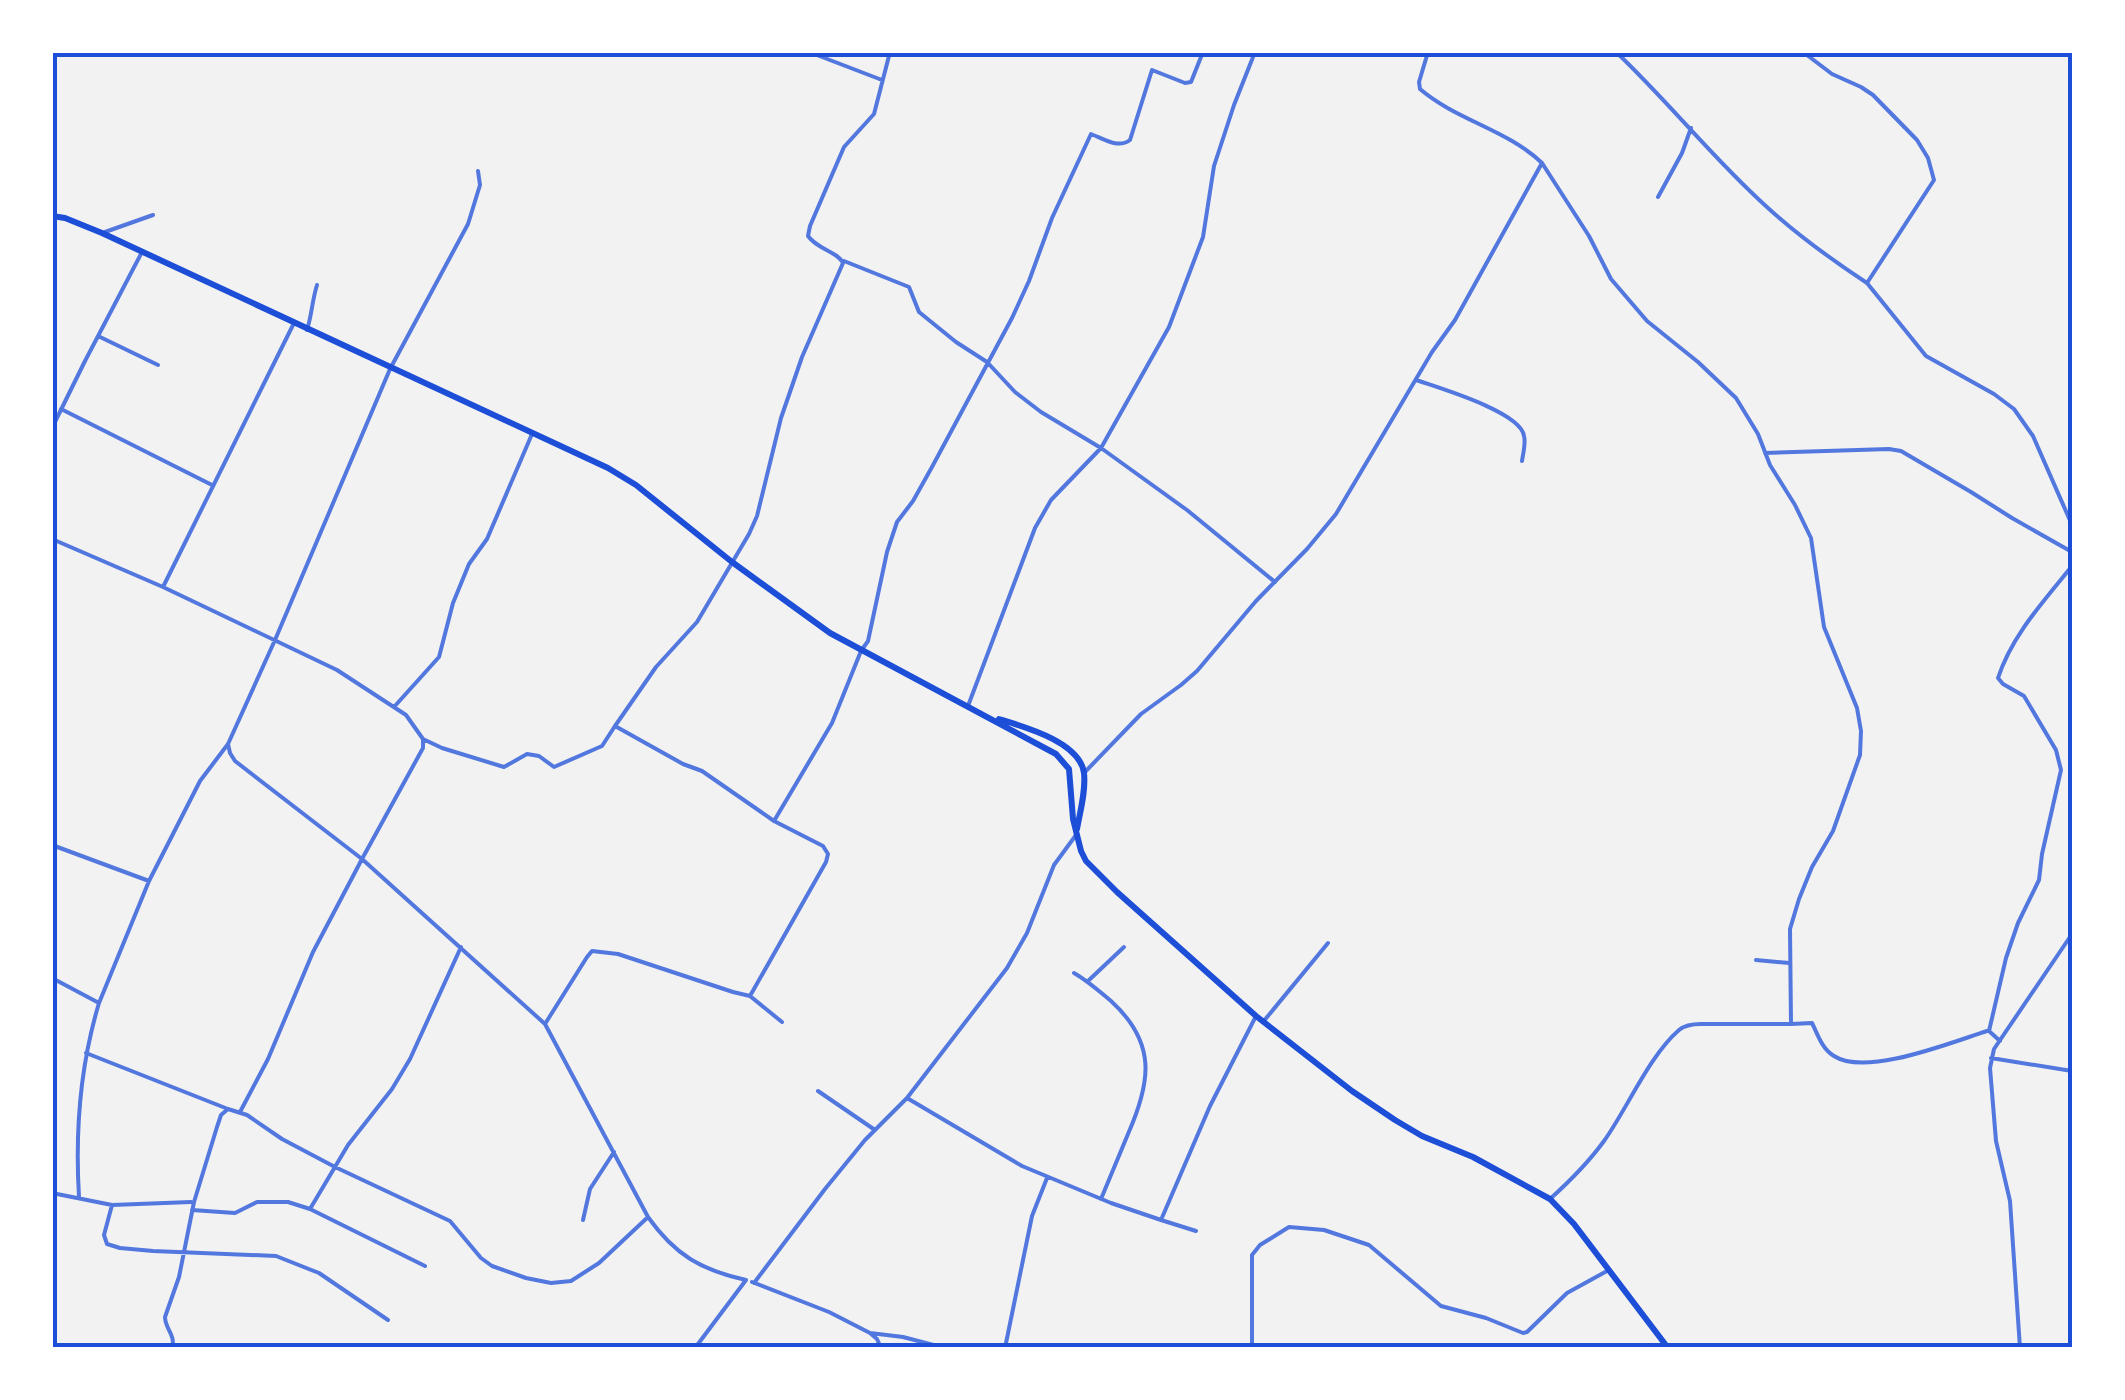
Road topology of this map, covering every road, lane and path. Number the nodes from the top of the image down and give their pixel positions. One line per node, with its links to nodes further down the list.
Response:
1 (809, 52): 8 (street)
2 (890, 52): 8 (street)
3 (1203, 52): 23 (street)
4 (1254, 52): 30 (street)
5 (1428, 52): 10 (street)
6 (1616, 52): 9 (street)
7 (1802, 52): 18 (street)
8 (882, 80): 17 (street)
9 (1691, 128): 12 (street); 18 (street)
10 (1542, 163): 26 (street); 31 (street)
11 (478, 171): 25 (street)
12 (1658, 197)
13 (152, 215): 15 (street)
14 (52, 216): 15 (main road)
15 (102, 233): 16 (main road)
16 (142, 252): 20 (main road); 22 (street)
17 (844, 261): 23 (street); 37 (street)
18 (1866, 283): 34 (street)
19 (316, 285): 21 (street)
20 (294, 324): 21 (main road); 33 (street)
21 (307, 330): 25 (main road)
22 (98, 336): 24 (street); 27 (street)
23 (987, 362): 30 (street); 42 (street)
24 (158, 365)
25 (390, 368): 29 (main road); 41 (street)
26 (1416, 380): 32 (street); 39 (street)
27 (61, 410): 28 (street); 33 (street)
28 (52, 428)
29 (532, 434): 37 (main road); 44 (street)
30 (1101, 448): 39 (street); 43 (street)
31 (1765, 453): 36 (street); 62 (street)
32 (1522, 461)
33 (212, 486): 40 (street)
34 (2072, 525)
35 (52, 539): 40 (street)
36 (2072, 551)
37 (732, 562): 42 (main road); 46 (street)
38 (2072, 566): 72 (street)
39 (1275, 582): 51 (street)
40 (163, 586): 41 (street)
41 (275, 640): 44 (street); 48 (street)
42 (861, 651): 43 (main road); 52 (street)
43 (968, 706): 45 (main road)
44 (394, 707): 47 (street)
45 (979, 712): 51 (main road); 53 (main road)
46 (615, 726): 47 (street); 52 (street)
47 (423, 739): 55 (street)
48 (228, 744): 49 (street); 50 (street)
49 (220, 752): 50 (street); 56 (street)
50 (232, 757): 55 (street)
51 (1084, 774): 53 (main road)
52 (774, 821): 66 (street)
53 (1077, 832): 68 (main road); 78 (street)
54 (52, 844): 56 (street)
55 (362, 859): 59 (street); 80 (street)
56 (149, 881): 67 (street)
57 (2072, 934): 73 (street)
58 (1328, 943): 68 (street)
59 (461, 947): 70 (street); 83 (street)
60 (1124, 948): 65 (street)
61 (1756, 960): 62 (street)
62 (1789, 963): 71 (street)
63 (1074, 973): 65 (street)
64 (52, 978): 67 (street)
65 (1088, 981): 88 (street)
66 (750, 996): 69 (street); 70 (street)
67 (99, 1003): 74 (street)
68 (1260, 1019): 87 (main road); 95 (street)
69 (782, 1022)
70 (545, 1024): 82 (street)
71 (1791, 1024): 72 (street); 87 (street)
72 (1989, 1030): 73 (street)
73 (2000, 1041): 75 (street)
74 (86, 1053): 79 (street); 86 (street)
75 (1991, 1058): 76 (street); 111 (street)
76 (2072, 1070)
77 (818, 1091): 81 (street)
78 (907, 1098): 81 (street); 84 (street)
79 (228, 1110): 80 (street); 89 (street)
80 (240, 1112): 83 (street)
81 (875, 1130): 101 (street)
82 (614, 1152): 93 (street); 94 (street)
83 (335, 1167): 91 (street); 93 (street)
84 (1048, 1178): 88 (street); 108 (street)
85 (52, 1193): 86 (street)
86 (79, 1197): 90 (street)
87 (1550, 1198): 99 (main road)
88 (1101, 1199): 95 (street)
89 (194, 1202): 90 (street); 92 (street)
90 (112, 1205): 97 (street)
91 (310, 1209): 92 (street); 98 (street)
92 (192, 1210): 97 (street)
93 (648, 1217): 100 (street)
94 (582, 1220)
95 (1162, 1220): 96 (street)
96 (1196, 1231)
97 (185, 1252): 102 (street); 104 (street)
98 (425, 1266)
99 (1608, 1270): 109 (street); 110 (main road)
100 (746, 1280): 101 (street); 105 (street)
101 (754, 1283): 103 (street)
102 (388, 1320)
103 (870, 1333): 106 (street); 107 (street)
104 (172, 1348)
105 (695, 1348)
106 (880, 1348)
107 (945, 1348)
108 (1005, 1348)
109 (1252, 1348)
110 (1668, 1348)
111 (2020, 1348)

